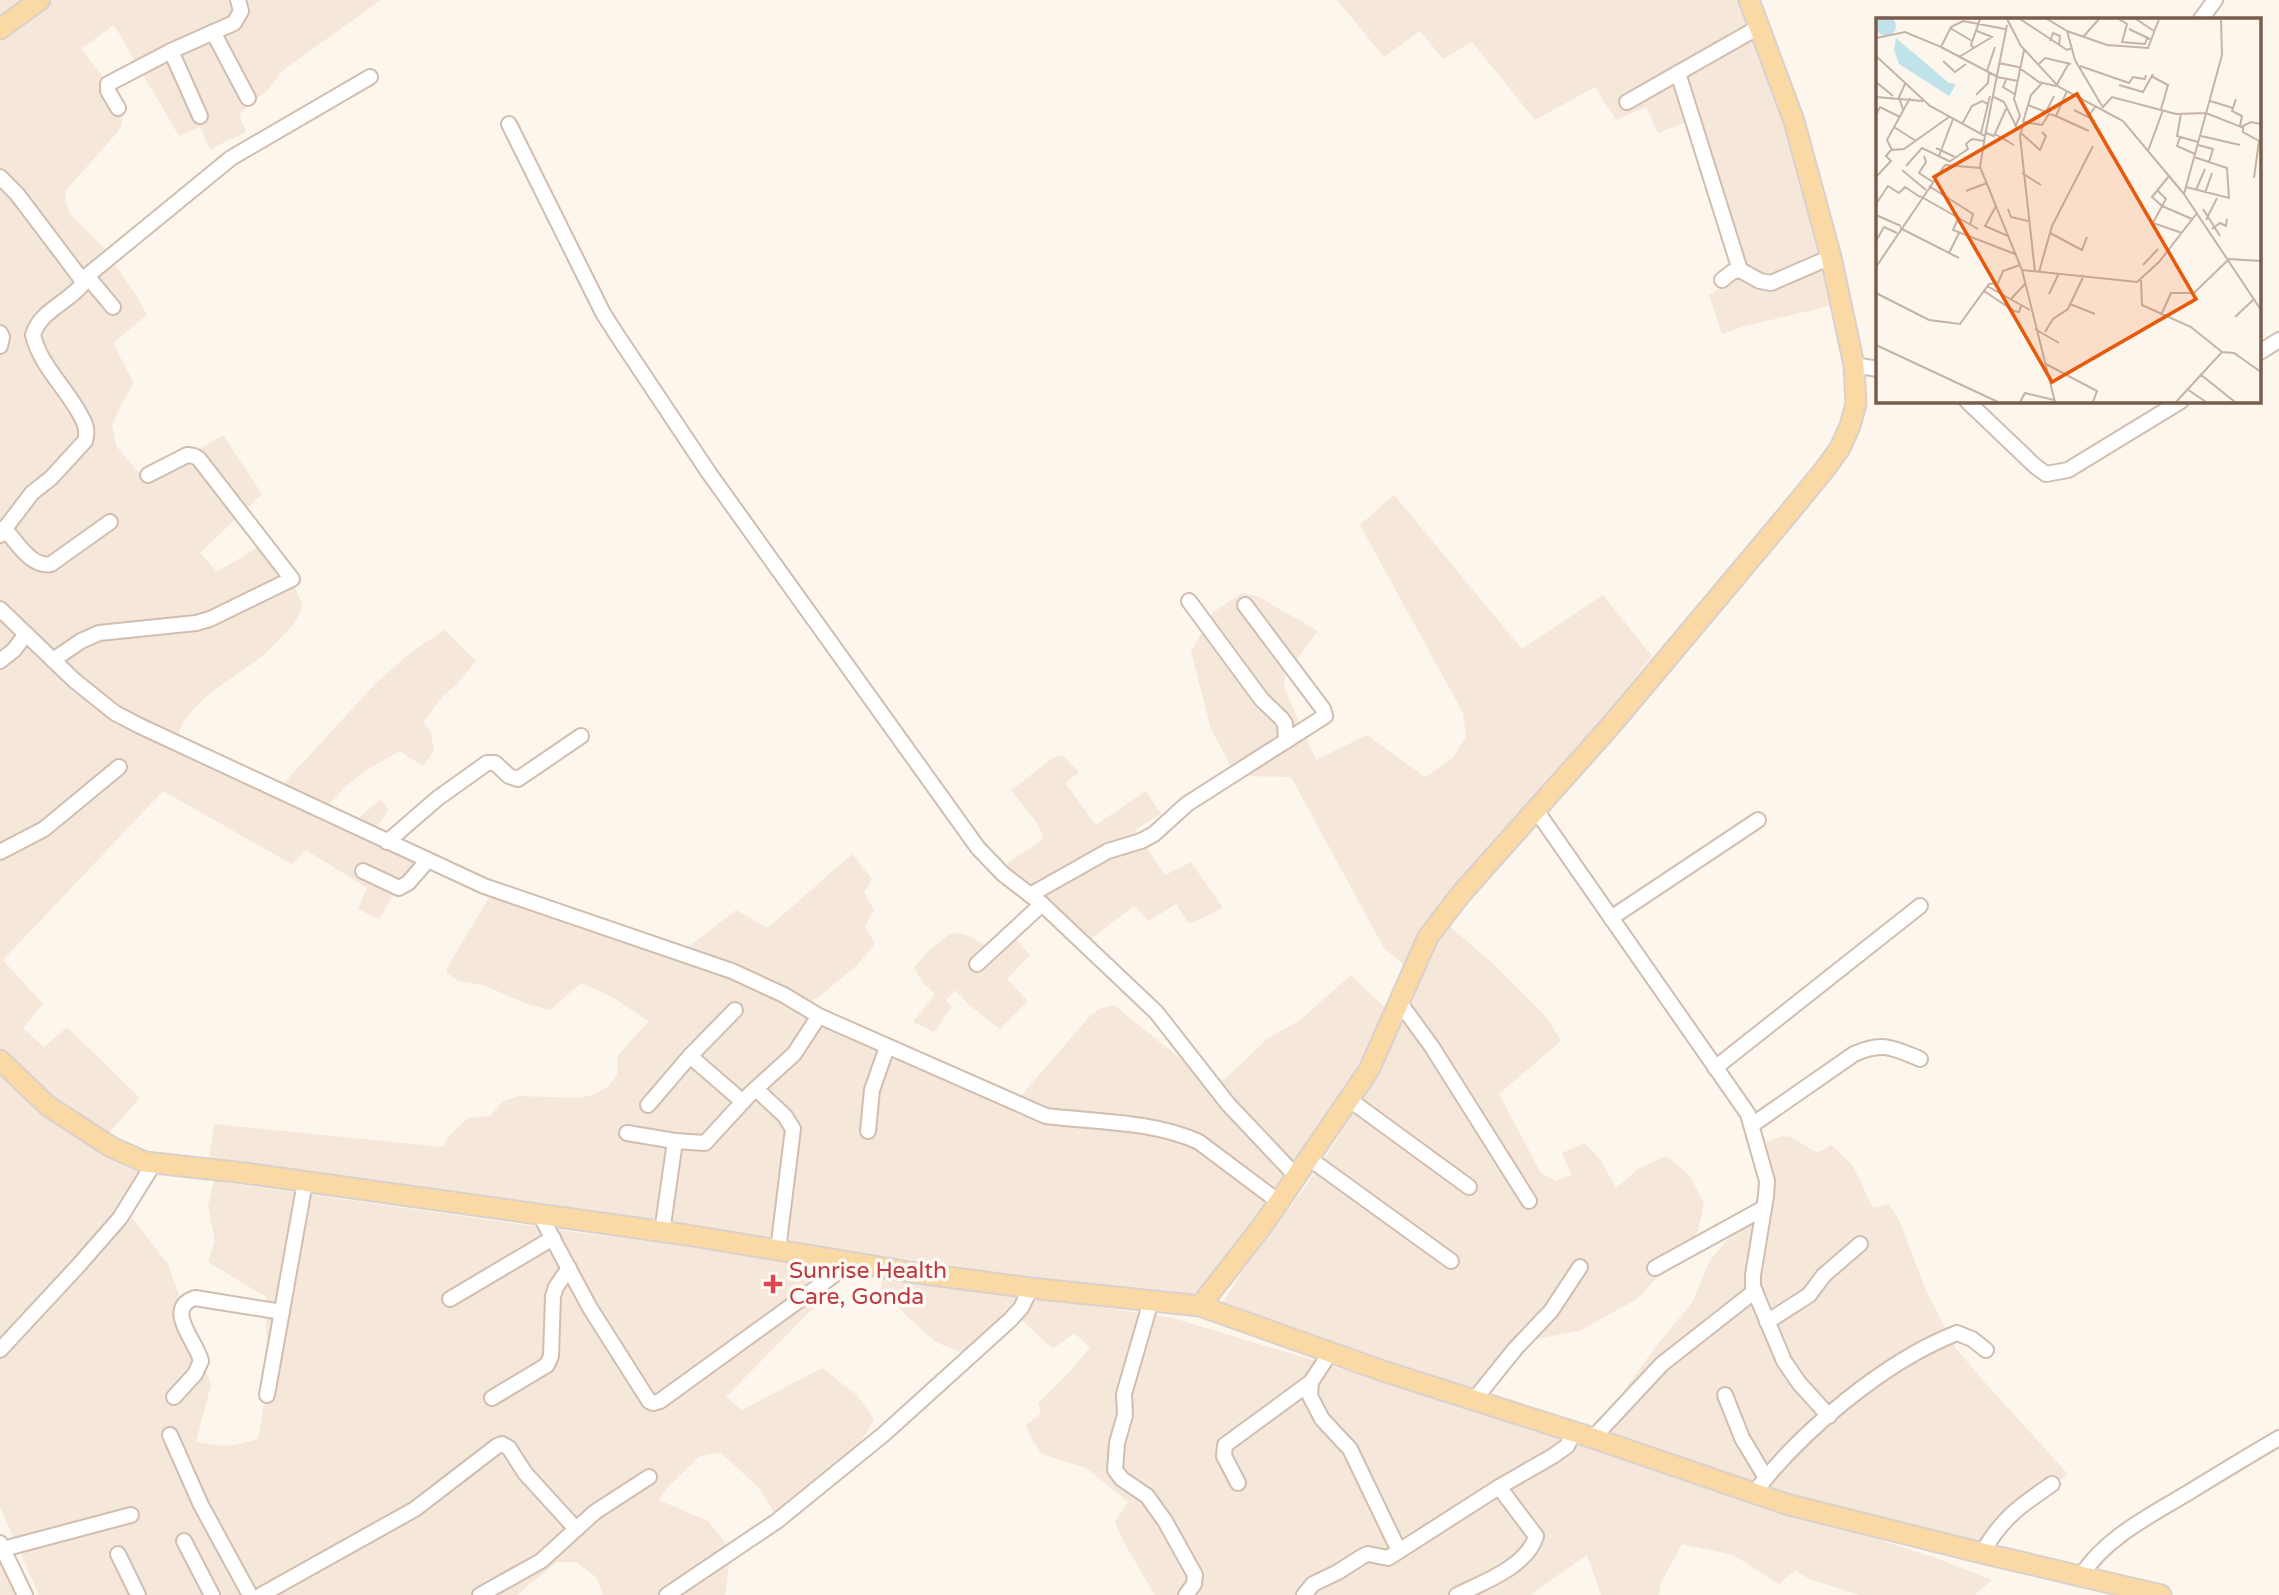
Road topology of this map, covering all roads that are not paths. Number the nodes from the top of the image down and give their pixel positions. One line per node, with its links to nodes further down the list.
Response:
1 (40, 0): 7 (main road)
2 (238, 0): 8 (street)
3 (1749, 0): 6 (main road)
4 (2215, 0): 5 (street)
5 (2202, 18)
6 (1759, 27): 10 (street); 18 (main road)
7 (0, 29)
8 (213, 32): 9 (street); 12 (street)
9 (171, 51): 14 (street); 15 (street)
10 (1678, 73): 13 (street); 19 (street)
11 (370, 77): 20 (street)
12 (248, 98)
13 (1627, 102)
14 (118, 108)
15 (200, 116)
16 (509, 124): 49 (street)
17 (0, 177): 20 (street)
18 (1831, 257): 19 (street); 27 (main road)
19 (1740, 270): 21 (street)
20 (84, 278): 22 (street); 33 (street)
21 (1722, 280)
22 (113, 307)
23 (0, 333): 25 (street)
24 (2279, 340): 26 (street)
25 (0, 346)
26 (2262, 351)
27 (1854, 365): 28 (street); 43 (main road)
28 (1876, 369)
29 (1969, 402): 30 (street)
30 (2179, 402)
31 (148, 475): 38 (street)
32 (110, 522): 33 (street)
33 (2, 531)
34 (1189, 601): 41 (street)
35 (1245, 605): 41 (street)
36 (0, 610): 37 (street)
37 (26, 634): 38 (street); 39 (street)
38 (53, 660): 45 (street)
39 (0, 661)
40 (581, 736): 45 (street)
41 (1286, 741): 49 (street)
42 (119, 767): 46 (street)
43 (1536, 810): 51 (street); 53 (main road)
44 (1759, 820): 51 (street)
45 (387, 842): 47 (street)
46 (0, 852)
47 (428, 860): 48 (street); 55 (street)
48 (363, 871)
49 (1036, 899): 52 (street); 71 (street)
50 (1920, 906): 60 (street)
51 (1611, 918): 60 (street)
52 (977, 964)
53 (1400, 1003): 62 (main road); 74 (street)
54 (735, 1010): 57 (street)
55 (819, 1016): 56 (street); 61 (street)
56 (887, 1047): 66 (street); 75 (street)
57 (690, 1056): 63 (street); 64 (street)
58 (1920, 1059): 65 (street)
59 (0, 1060): 70 (main road)
60 (1715, 1068): 65 (street)
61 (756, 1089): 63 (street); 81 (street)
62 (1350, 1100): 69 (main road); 73 (street)
63 (743, 1102): 68 (street)
64 (648, 1105)
65 (1752, 1125): 76 (street)
66 (869, 1130)
67 (627, 1133): 68 (street)
68 (675, 1141): 78 (street)
69 (1310, 1159): 71 (main road); 82 (street)
70 (154, 1163): 72 (main road); 94 (street)
71 (1297, 1177): 75 (main road)
72 (305, 1182): 77 (main road); 92 (street)
73 (1469, 1187)
74 (1529, 1200)
75 (1279, 1202): 91 (main road)
76 (1764, 1208): 86 (street); 88 (street)
77 (540, 1215): 78 (main road); 79 (street)
78 (662, 1232): 81 (main road)
79 (553, 1238): 85 (street); 89 (street)
80 (1860, 1244): 93 (street)
81 (778, 1250): 83 (main road)
82 (1451, 1261)
83 (852, 1262): 85 (street); 87 (main road)
84 (1580, 1267): 102 (street)
85 (569, 1268): 101 (street)
86 (1655, 1268)
87 (1031, 1288): 90 (main road); 126 (street)
88 (1755, 1291): 93 (street); 105 (street)
89 (450, 1299)
90 (1152, 1301): 91 (main road); 127 (street)
91 (1200, 1306): 96 (main road)
92 (282, 1312): 98 (street); 100 (street)
93 (1767, 1322): 103 (street)
94 (0, 1350)
95 (1986, 1350): 103 (street)
96 (1330, 1353): 97 (street); 102 (main road)
97 (1311, 1382): 108 (street); 116 (street)
98 (267, 1395)
99 (1726, 1395): 110 (street)
100 (174, 1396)
101 (492, 1398)
102 (1474, 1401): 105 (main road)
103 (1829, 1416): 110 (street)
104 (170, 1435): 123 (street)
105 (1584, 1435): 110 (main road); 111 (street)
106 (2279, 1438): 119 (street)
107 (649, 1477): 113 (street)
108 (1238, 1483)
109 (2052, 1484): 117 (street)
110 (1760, 1485): 117 (main road)
111 (1499, 1487): 116 (street); 129 (street)
112 (131, 1515): 115 (street)
113 (576, 1529): 124 (street); 125 (street)
114 (184, 1541): 122 (street)
115 (1, 1546): 120 (street)
116 (1399, 1551): 128 (street)
117 (1982, 1553): 119 (main road)
118 (118, 1555): 121 (street)
119 (2081, 1576): 130 (main road)
120 (25, 1595)
121 (138, 1595)
122 (212, 1595)
123 (250, 1595)
124 (261, 1595)
125 (480, 1595)
126 (667, 1595)
127 (1186, 1595)
128 (1304, 1595)
129 (1457, 1595)
130 (2161, 1595)

